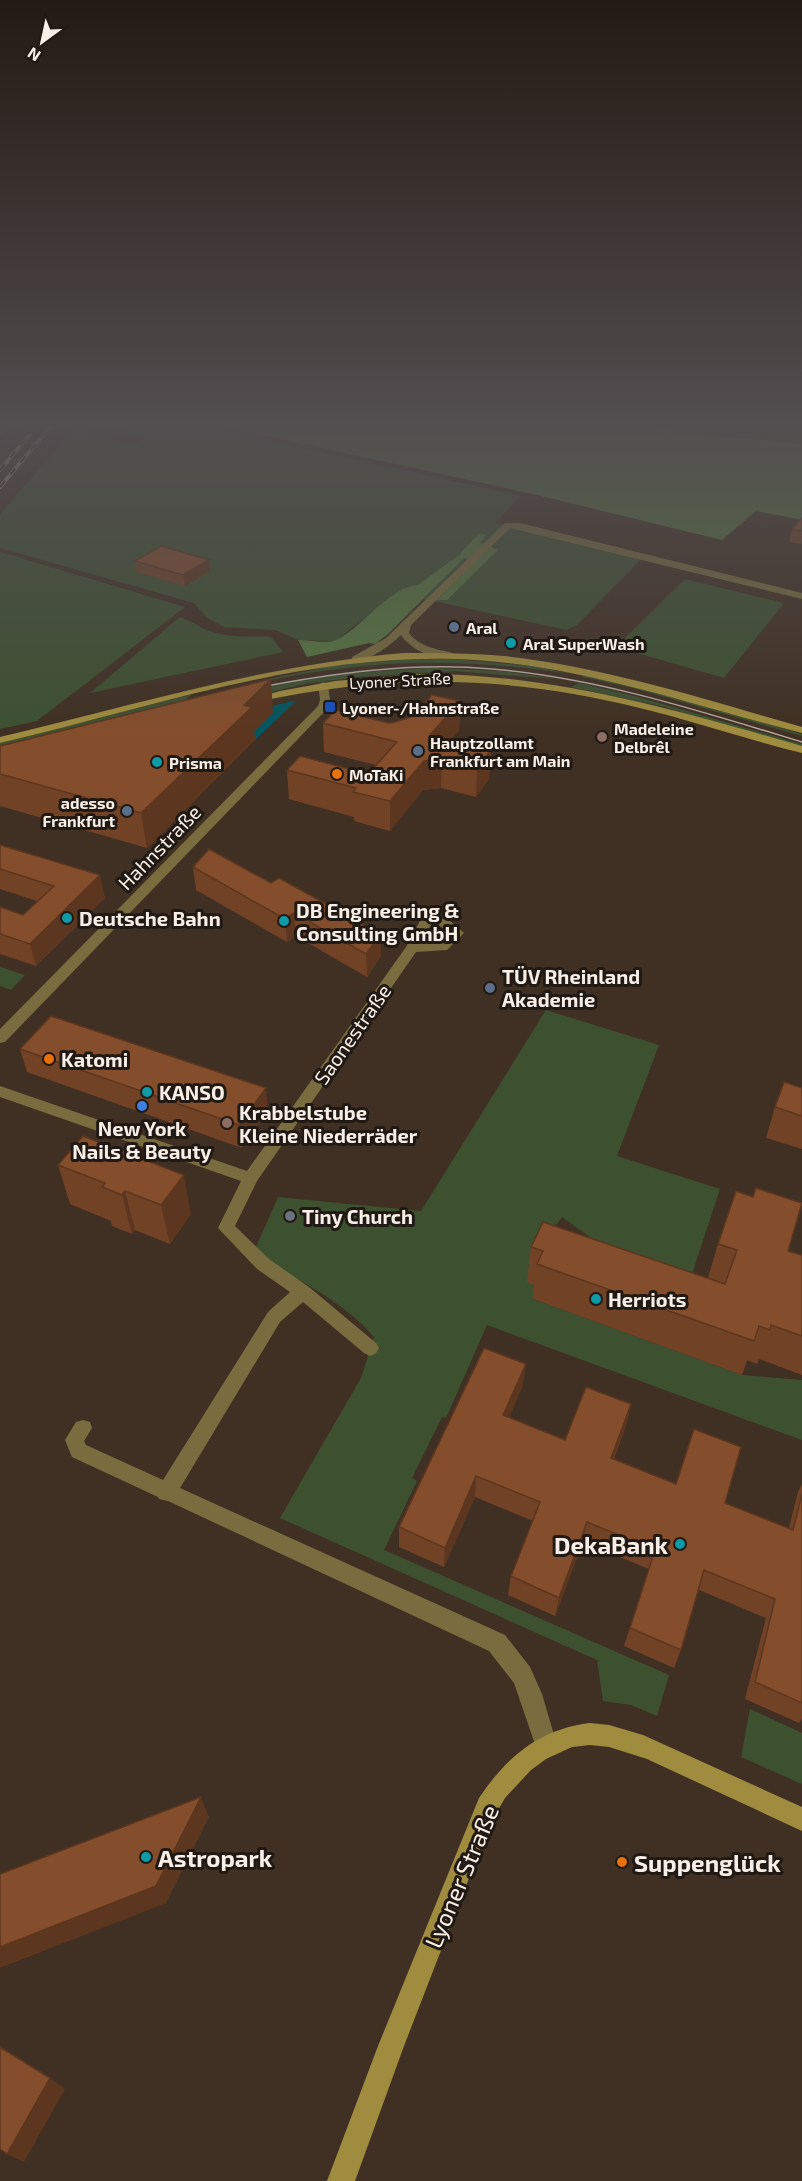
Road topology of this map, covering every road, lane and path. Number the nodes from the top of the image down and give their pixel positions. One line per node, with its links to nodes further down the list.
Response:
1 (504, 529): 4 (street)
2 (531, 529): 3 (street)
3 (802, 596)
4 (406, 624): 5 (street); 6 (street)
5 (448, 656): 6 (main road, Lyoner Straße); 7 (main road, Lyoner Straße)
6 (356, 659): 10 (main road, Lyoner Straße)
7 (554, 666): 9 (main road); 13 (main road, Lyoner Straße)
8 (323, 685): 9 (main road, Lyoner Straße); 11 (main road, Lyoner Straße); 17 (street, Hahnstraße)
9 (539, 685): 15 (main road, Lyoner Straße)
10 (208, 688): 12 (main road); 14 (main road, Lyoner Straße)
11 (243, 702)
12 (191, 704)
13 (802, 730)
14 (0, 740)
15 (802, 750)
16 (412, 948): 19 (street, Saonestraße)
17 (2, 1032)
18 (0, 1091): 19 (street)
19 (250, 1178): 20 (street, Saonestraße)
20 (303, 1292): 21 (street, Saonestraße); 23 (street)
21 (370, 1348)
22 (83, 1428): 23 (street)
23 (166, 1493): 24 (street)
24 (546, 1745): 25 (main road, Lyoner Straße); 26 (main road, Lyoner Straße)
25 (802, 1819)
26 (341, 2181)

